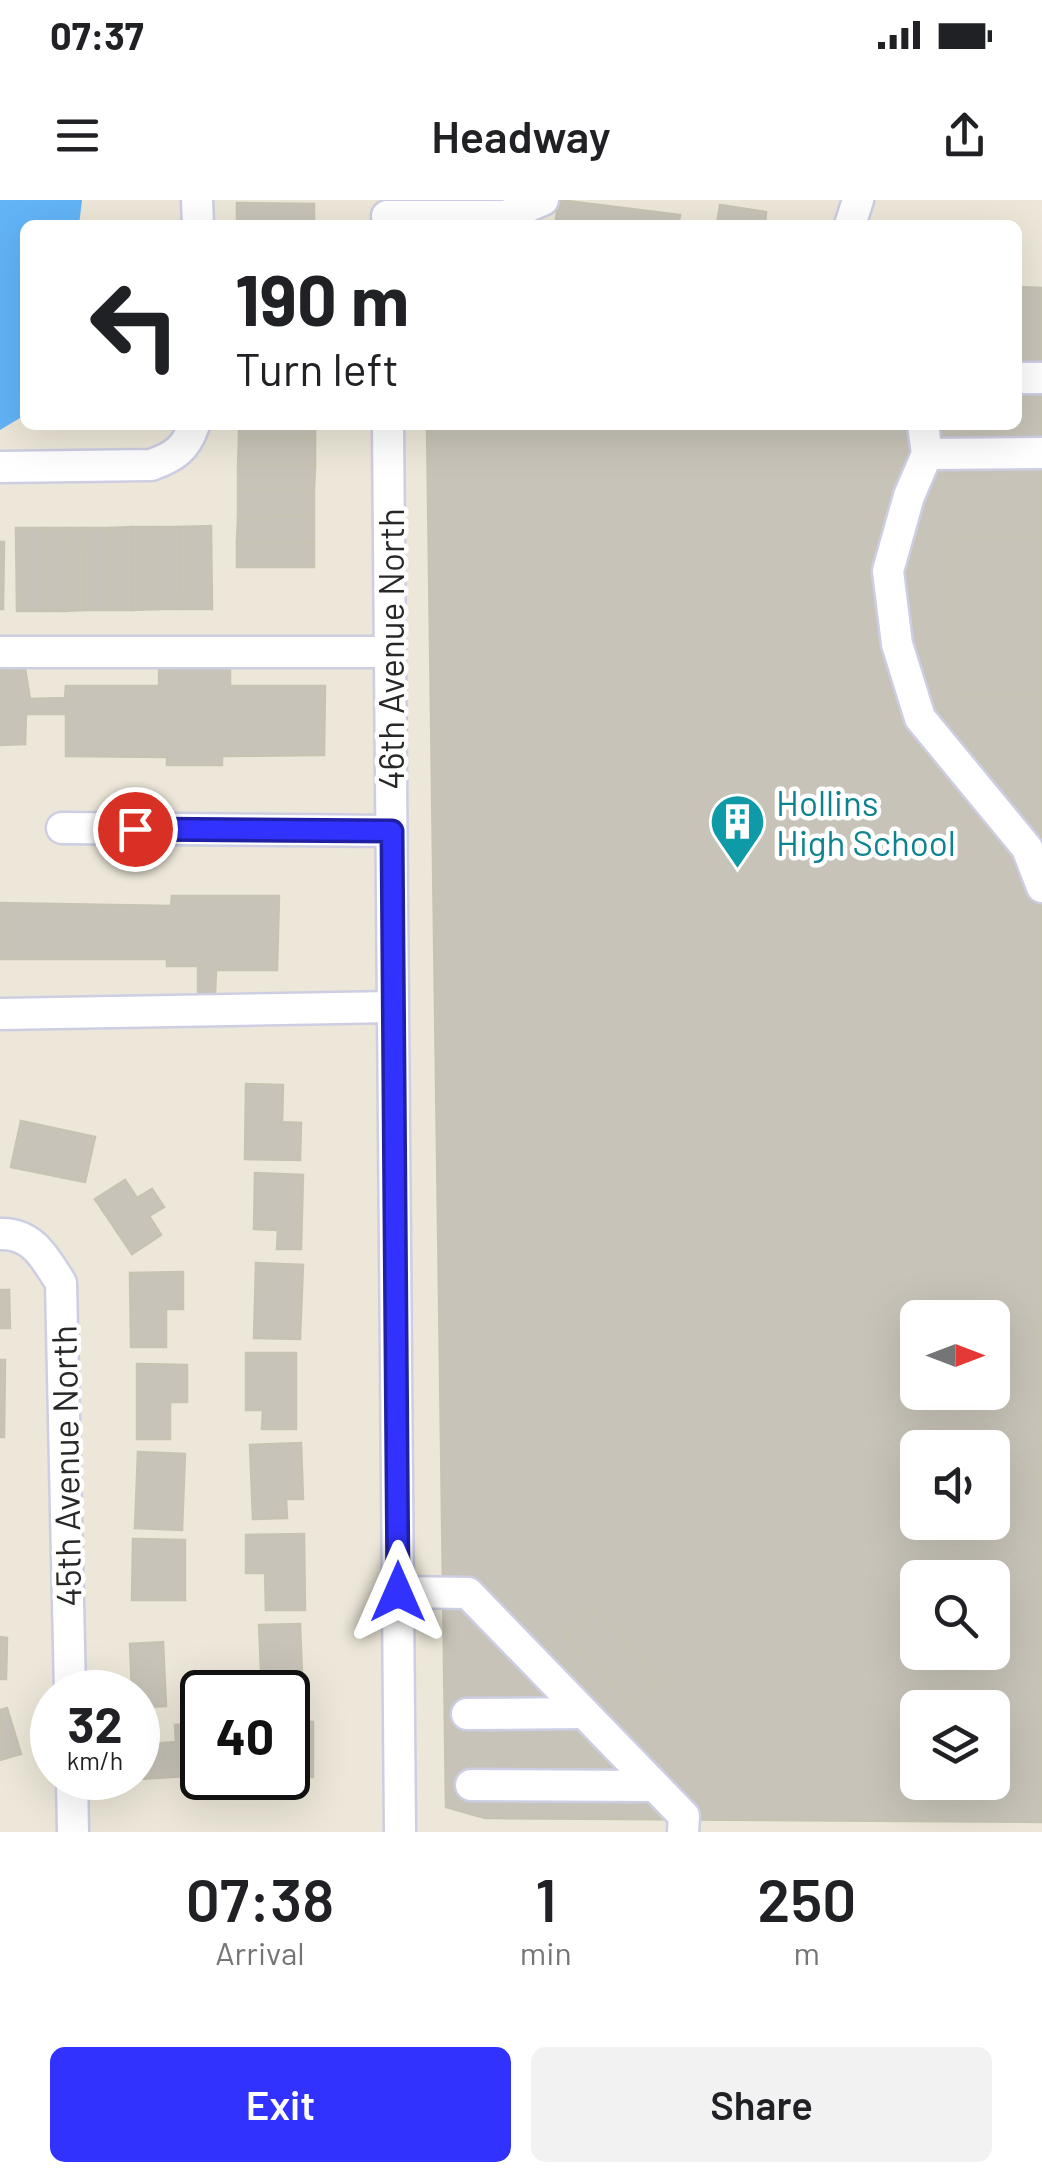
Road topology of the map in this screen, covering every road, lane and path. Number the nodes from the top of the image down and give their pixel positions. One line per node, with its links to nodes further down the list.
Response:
1 (530, 213): 2 (street)
2 (387, 214)
3 (192, 430): 7 (street)
4 (388, 430): 9 (street, 46th Avenue North)
5 (925, 439): 6 (street); 12 (street)
6 (1042, 453)
7 (0, 467)
8 (0, 652): 9 (street)
9 (390, 652): 11 (street, 46th Avenue North)
10 (62, 828): 11 (street)
11 (392, 831): 13 (street, 46th Avenue North)
12 (1042, 887)
13 (393, 1007): 14 (street); 16 (street, 46th Avenue North)
14 (0, 1014)
15 (0, 1234): 17 (street, 45th Avenue North)
16 (398, 1592): 18 (street); 24 (street, 46th Avenue North)
17 (70, 1670)
18 (584, 1713): 19 (street); 21 (street)
19 (467, 1714)
20 (471, 1785): 21 (street)
21 (655, 1786): 25 (street)
22 (72, 1800): 23 (street)
23 (73, 1832)
24 (400, 1832)
25 (684, 1832)

